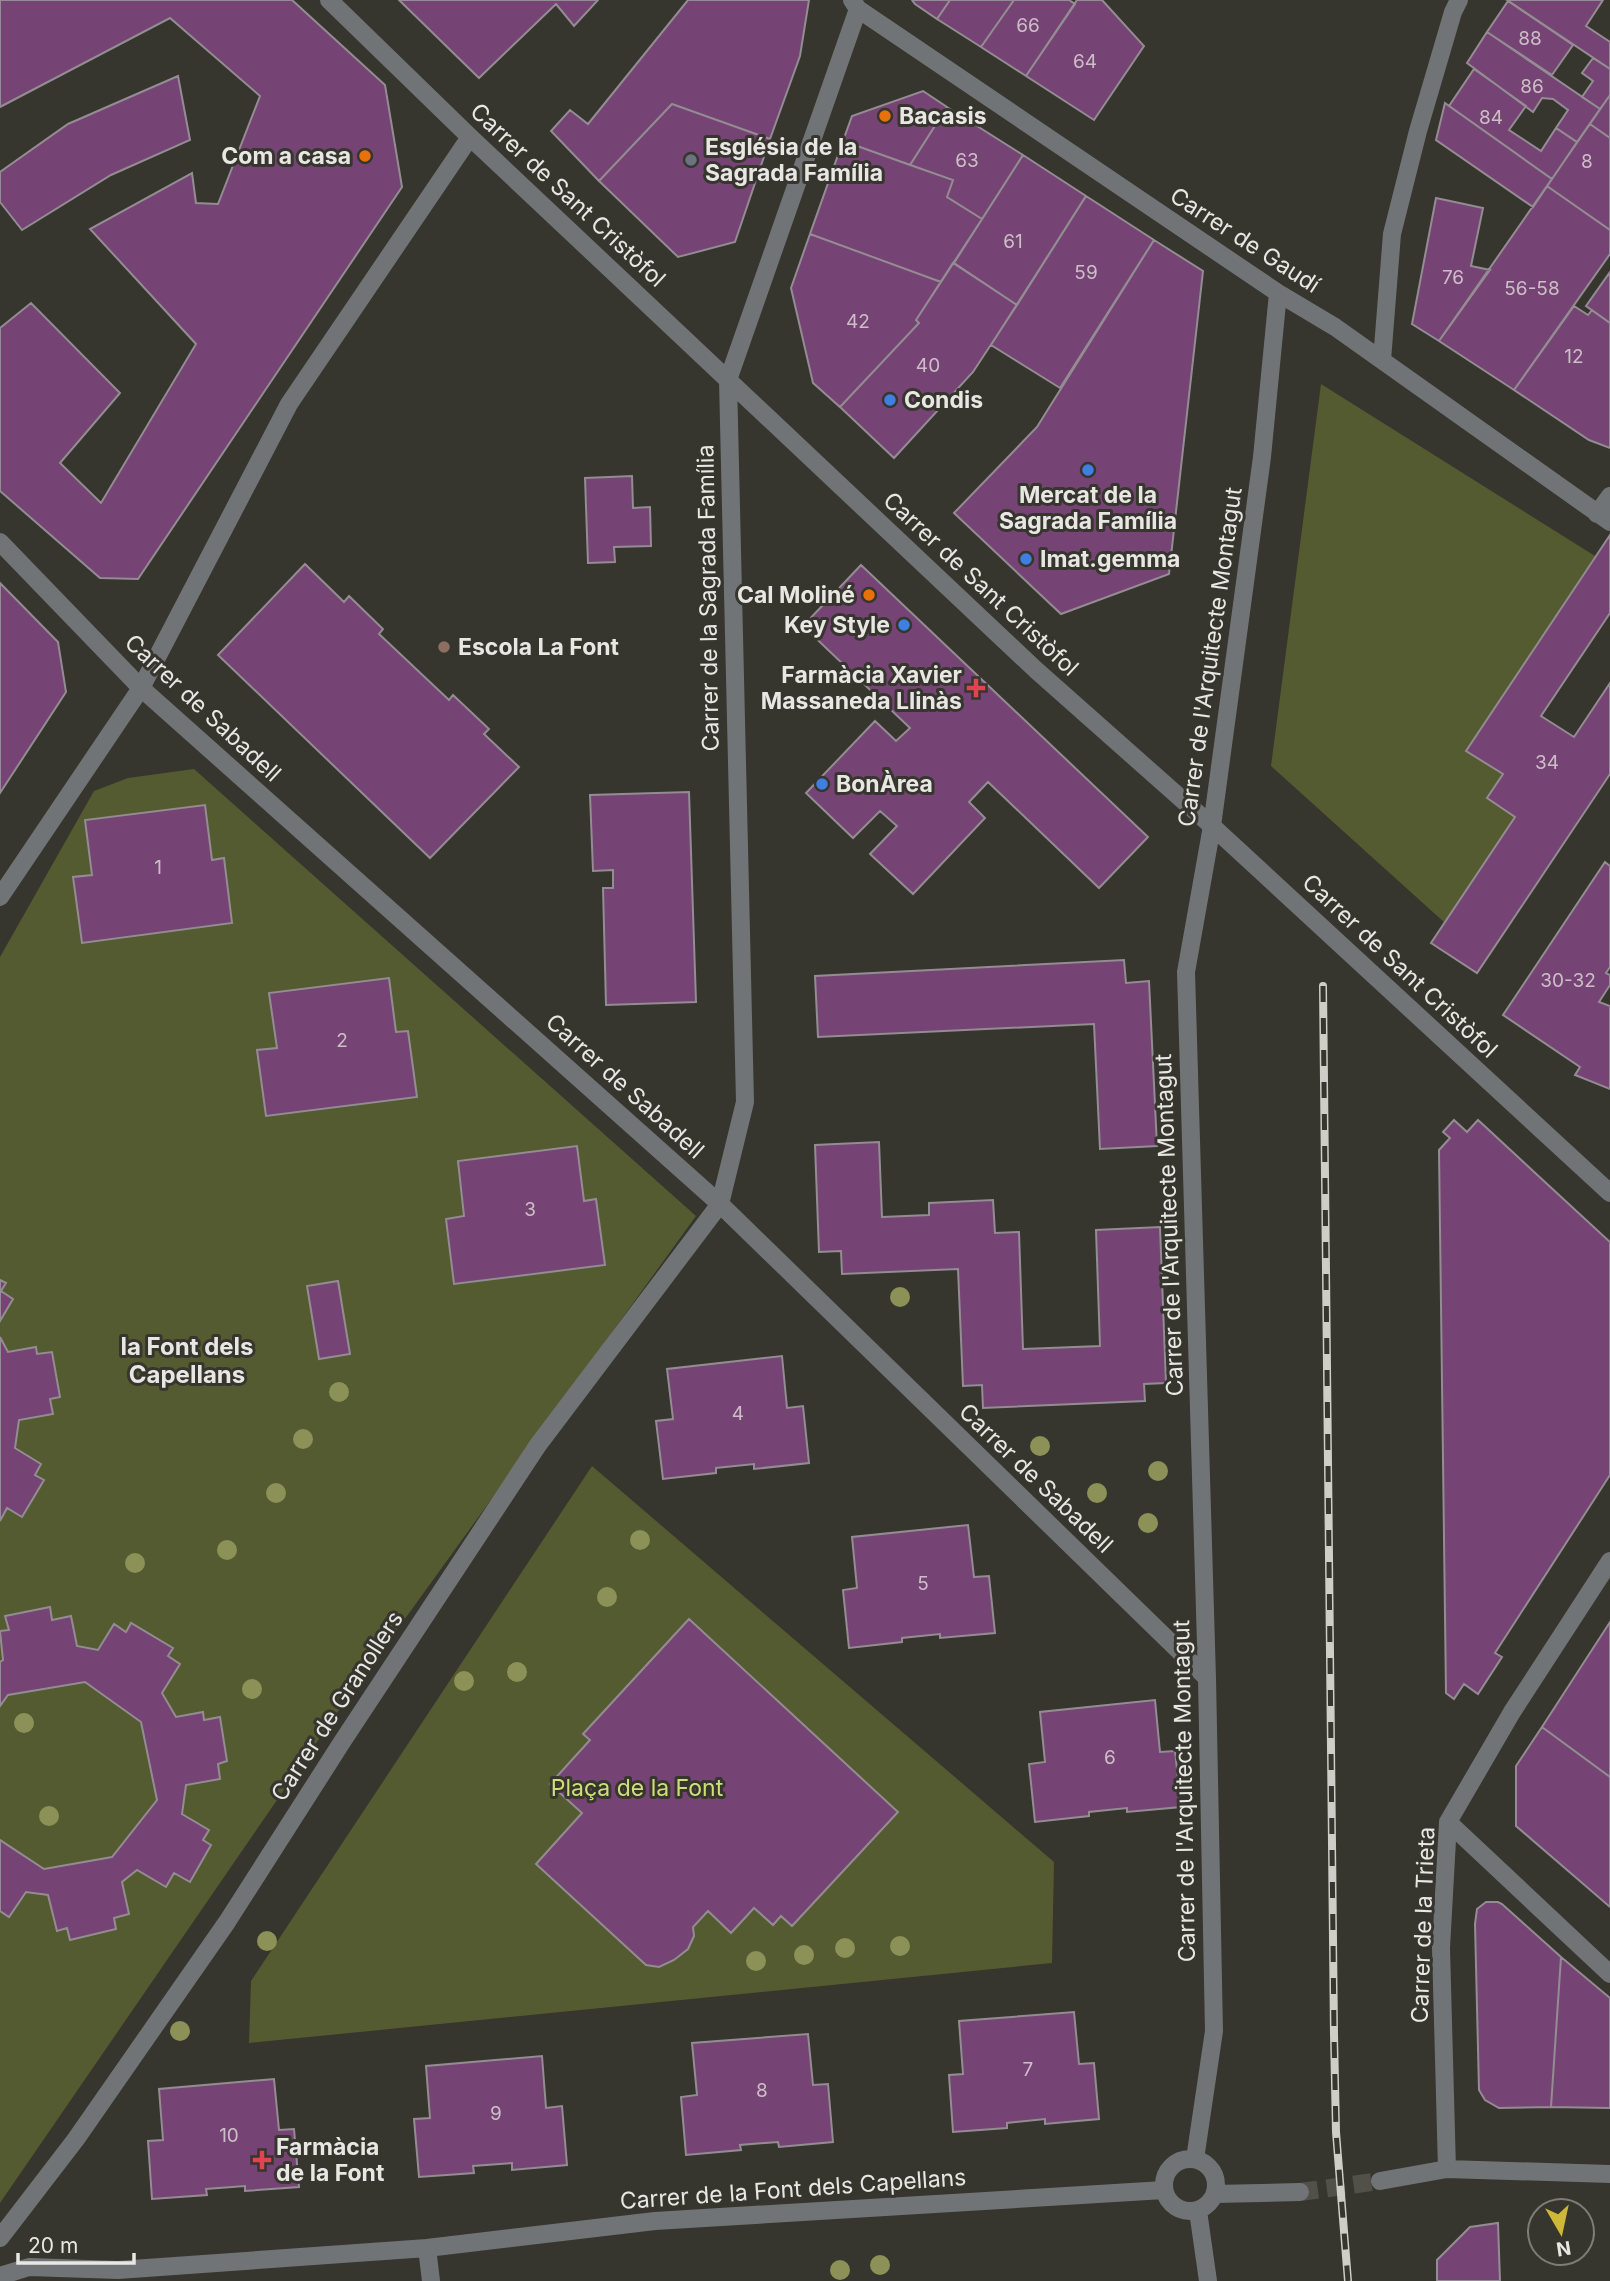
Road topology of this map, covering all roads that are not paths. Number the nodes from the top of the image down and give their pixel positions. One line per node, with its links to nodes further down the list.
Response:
1 (328, 0): 4 (street, Carrer de Sant Cristòfol)
2 (1458, 0): 6 (street)
3 (855, 5): 5 (street, Carrer de Gaudí); 7 (street, Carrer de la Sagrada Família)
4 (470, 137): 7 (street, Carrer de Sant Cristòfol); 11 (street)
5 (1278, 293): 6 (street, Carrer de Gaudí); 12 (street, Carrer de l'Arquitecte Montagut)
6 (1382, 360): 9 (street, Carrer de Gaudí)
7 (727, 380): 12 (street, Carrer de Sant Cristòfol); 15 (street, Carrer de la Sagrada Família)
8 (1610, 496): 9 (street)
9 (1604, 518)
10 (0, 542): 11 (street, Carrer de Sabadell)
11 (141, 688): 13 (street); 15 (street, Carrer de Sabadell)
12 (1212, 826): 14 (street, Carrer de Sant Cristòfol); 17 (street, Carrer de l'Arquitecte Montagut)
13 (0, 897)
14 (1610, 1193)
15 (720, 1204): 17 (street, Carrer de Sabadell); 28 (street, Carrer de Granollers)
16 (1610, 1561): 18 (street, Carrer de la Trieta)
17 (1207, 1678): 20 (street, Carrer de l'Arquitecte Montagut)
18 (1448, 1822): 19 (street); 21 (street, Carrer de la Trieta)
19 (1610, 1975)
20 (1195, 2159): 24 (street); 26 (street)
21 (1447, 2169): 22 (street); 23 (street)
22 (1610, 2174)
23 (1380, 2182)
24 (1164, 2190): 27 (street); 29 (street, Carrer de la Font dels Capellans)
25 (1300, 2192): 26 (street)
26 (1215, 2194): 27 (street)
27 (1198, 2211): 33 (street)
28 (0, 2238)
29 (427, 2248): 30 (street, Carrer de la Font dels Capellans); 32 (street)
30 (119, 2275): 31 (street, Carrer de la Font dels Capellans)
31 (0, 2276)
32 (431, 2281)
33 (1208, 2281)

